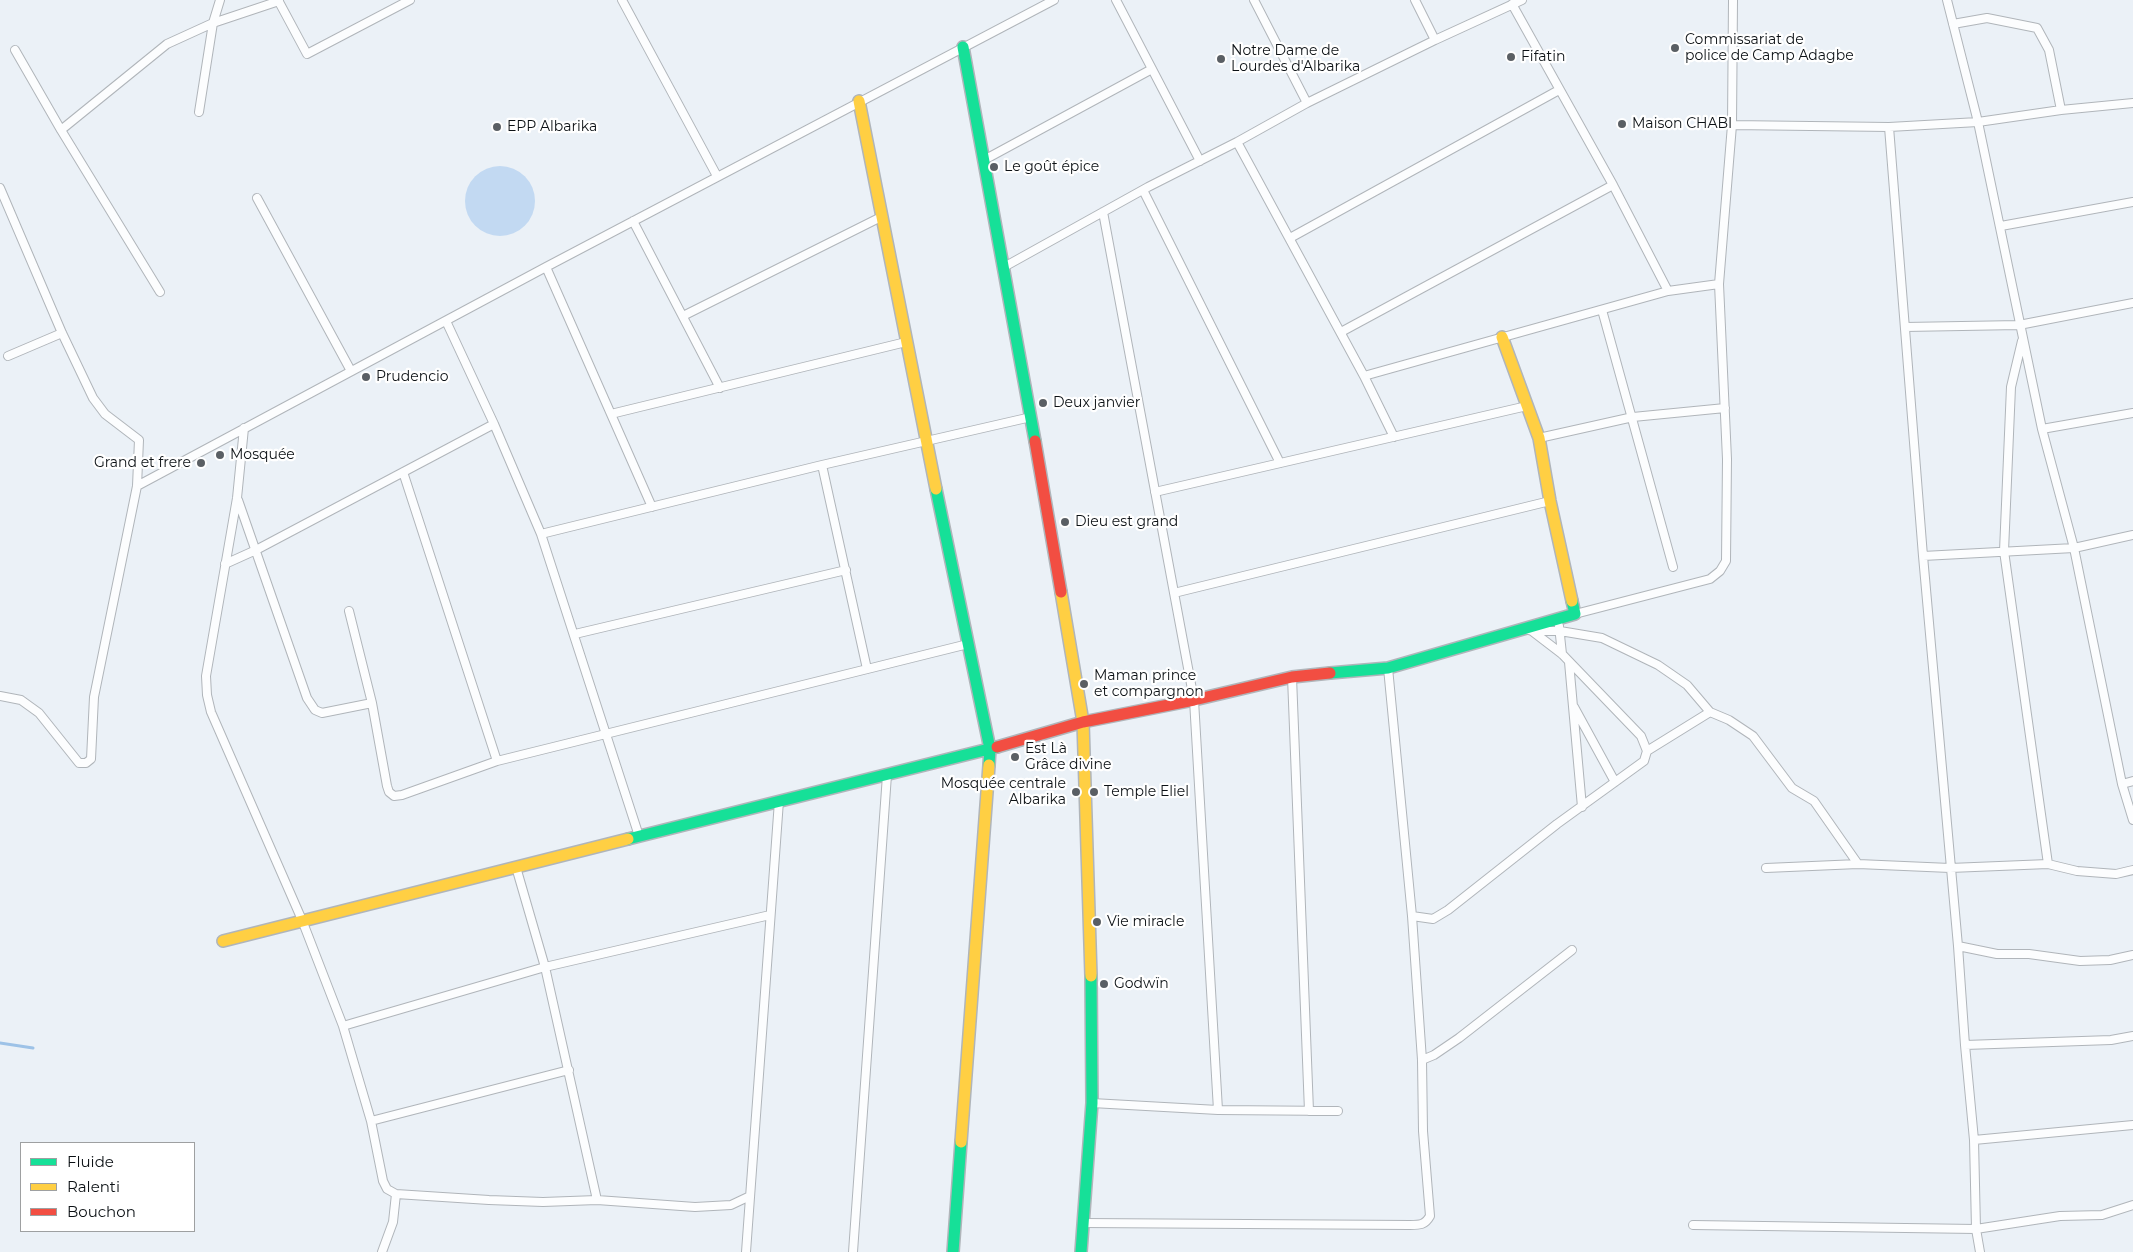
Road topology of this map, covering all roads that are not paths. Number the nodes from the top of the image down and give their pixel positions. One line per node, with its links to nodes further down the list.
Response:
1 (220, 0): 13 (street)
2 (278, 0): 3 (street); 13 (street)
3 (410, 0)
4 (622, 0): 32 (street)
5 (1054, 0): 16 (street)
6 (1116, 0): 18 (street)
7 (1254, 0): 21 (street)
8 (1415, 0): 15 (street)
9 (1522, 0): 12 (street)
10 (1733, 0): 26 (street)
11 (1947, 0): 14 (street)
12 (1512, 4): 15 (street); 19 (street)
13 (213, 23): 24 (street); 28 (street)
14 (1953, 24): 23 (street); 25 (street)
15 (1435, 40): 21 (street)
16 (963, 47): 20 (street); 30 (street)
17 (15, 50): 28 (street)
18 (1152, 69): 30 (street); 31 (street)
19 (1559, 90): 33 (street); 42 (street)
20 (859, 102): 32 (street); 39 (street)
21 (1307, 103): 29 (street)
22 (2133, 103): 23 (street)
23 (2061, 110): 25 (street)
24 (200, 112)
25 (1978, 122): 27 (street); 41 (street)
26 (1732, 125): 27 (street); 45 (street)
27 (1888, 127): 53 (street)
28 (61, 130): 47 (street)
29 (1238, 142): 31 (street); 42 (street)
30 (984, 160): 44 (street)
31 (1200, 161): 35 (street)
32 (717, 176): 40 (street)
33 (1613, 185): 46 (street); 54 (street)
34 (0, 188): 55 (street)
35 (1143, 190): 38 (street); 75 (street)
36 (256, 198): 60 (street)
37 (2133, 202): 41 (street)
38 (1103, 212): 44 (street); 79 (street)
39 (883, 216): 50 (street); 58 (street)
40 (633, 221): 43 (street); 50 (street)
41 (2001, 226): 52 (street)
42 (1290, 238): 54 (street)
43 (546, 267): 51 (street); 66 (street)
44 (1004, 267): 67 (street)
45 (1720, 284): 46 (street); 64 (street)
46 (1668, 291): 49 (street)
47 (160, 292)
48 (2133, 303): 52 (street)
49 (1602, 310): 56 (street); 68 (street)
50 (683, 316): 62 (street)
51 (446, 320): 60 (street); 69 (street)
52 (2019, 325): 53 (street); 57 (street)
53 (1905, 327): 88 (street)
54 (1341, 332): 61 (street)
55 (62, 333): 59 (street); 78 (street)
56 (1502, 338): 61 (street); 63 (street)
57 (2022, 339): 71 (street); 87 (street)
58 (906, 342): 62 (street); 74 (street)
59 (8, 356)
60 (351, 371): 70 (street)
61 (1364, 376): 72 (street)
62 (720, 388): 66 (street)
63 (1527, 406): 72 (street); 73 (street)
64 (1725, 408): 68 (street); 94 (street)
65 (2133, 413): 71 (street)
66 (611, 414): 82 (street)
67 (1030, 417): 74 (street); 110 (street)
68 (1633, 417): 73 (street); 90 (street)
69 (494, 424): 77 (street); 83 (street)
70 (244, 428): 78 (street); 80 (street)
71 (2042, 429): 85 (street)
72 (1394, 437): 75 (street)
73 (1539, 438): 81 (street)
74 (926, 441): 76 (street); 99 (street)
75 (1280, 463): 79 (street)
76 (822, 464): 82 (street); 91 (street)
77 (403, 472): 86 (street); 114 (street)
78 (137, 486): 105 (street)
79 (1155, 492): 92 (street)
80 (238, 498): 86 (street); 89 (street)
81 (1550, 501): 92 (street); 94 (street)
82 (652, 506): 83 (street)
83 (541, 534): 98 (street)
84 (2133, 535): 85 (street)
85 (2074, 548): 87 (street); 118 (street)
86 (256, 550): 89 (street); 107 (street)
87 (2004, 551): 88 (street); 124 (street)
88 (1923, 556): 127 (street)
89 (225, 564): 131 (street)
90 (1674, 567)
91 (846, 570): 98 (street); 103 (street)
92 (1174, 593): 106 (street)
93 (350, 611): 107 (street)
94 (1575, 614): 95 (street)
95 (1558, 619): 96 (street); 97 (street)
96 (1527, 630): 97 (street); 100 (street); 102 (street)
97 (1560, 631): 100 (street); 109 (street)
98 (575, 634): 111 (street)
99 (968, 644): 103 (street); 112 (street)
100 (1562, 654): 101 (street)
101 (1569, 662): 108 (street); 113 (street)
102 (1388, 668): 104 (street); 130 (street)
103 (867, 669): 111 (street)
104 (1292, 677): 106 (street); 144 (street)
105 (0, 696)
106 (1194, 700): 110 (street); 143 (street)
107 (372, 703): 114 (street)
108 (1573, 705): 117 (street); 120 (street)
109 (1710, 712): 113 (street); 123 (street)
110 (1083, 722): 112 (street); 142 (street)
111 (607, 734): 114 (street); 122 (street)
112 (990, 749): 115 (street); 159 (street)
113 (1646, 752): 117 (street)
114 (497, 761)
115 (887, 775): 119 (street); 158 (street)
116 (2133, 781): 118 (street)
117 (1615, 782): 120 (street)
118 (2122, 784): 121 (street)
119 (780, 801): 122 (street); 129 (street)
120 (1582, 807): 130 (street)
121 (2133, 820)
122 (639, 836): 125 (street)
123 (1858, 864): 126 (street); 127 (street)
124 (2048, 864): 127 (street); 128 (street)
125 (516, 867): 131 (street); 136 (street)
126 (1766, 868)
127 (1950, 868): 133 (street)
128 (2133, 870)
129 (770, 916): 136 (street); 150 (street)
130 (1412, 916): 140 (street)
131 (302, 920): 132 (street); 137 (street)
132 (223, 941)
133 (1958, 946): 135 (street); 139 (street)
134 (1572, 950): 140 (street)
135 (2133, 955)
136 (545, 967): 137 (street); 141 (street)
137 (344, 1026): 146 (street)
138 (2133, 1036): 139 (street)
139 (1965, 1045): 148 (street)
140 (1422, 1060): 153 (street)
141 (568, 1070): 146 (street); 151 (street)
142 (1092, 1103): 143 (street); 153 (street)
143 (1218, 1110): 144 (street)
144 (1309, 1111): 145 (street)
145 (1338, 1111)
146 (371, 1121): 149 (street)
147 (2133, 1125): 148 (street)
148 (1974, 1140): 155 (street)
149 (396, 1194): 151 (street); 156 (street)
150 (750, 1196): 151 (street); 157 (street)
151 (597, 1200)
152 (2133, 1205): 155 (street)
153 (1083, 1223): 160 (street)
154 (1692, 1225): 155 (street)
155 (1976, 1229): 161 (street)
156 (382, 1252)
157 (746, 1252)
158 (853, 1252)
159 (953, 1252)
160 (1081, 1252)
161 (1980, 1252)

